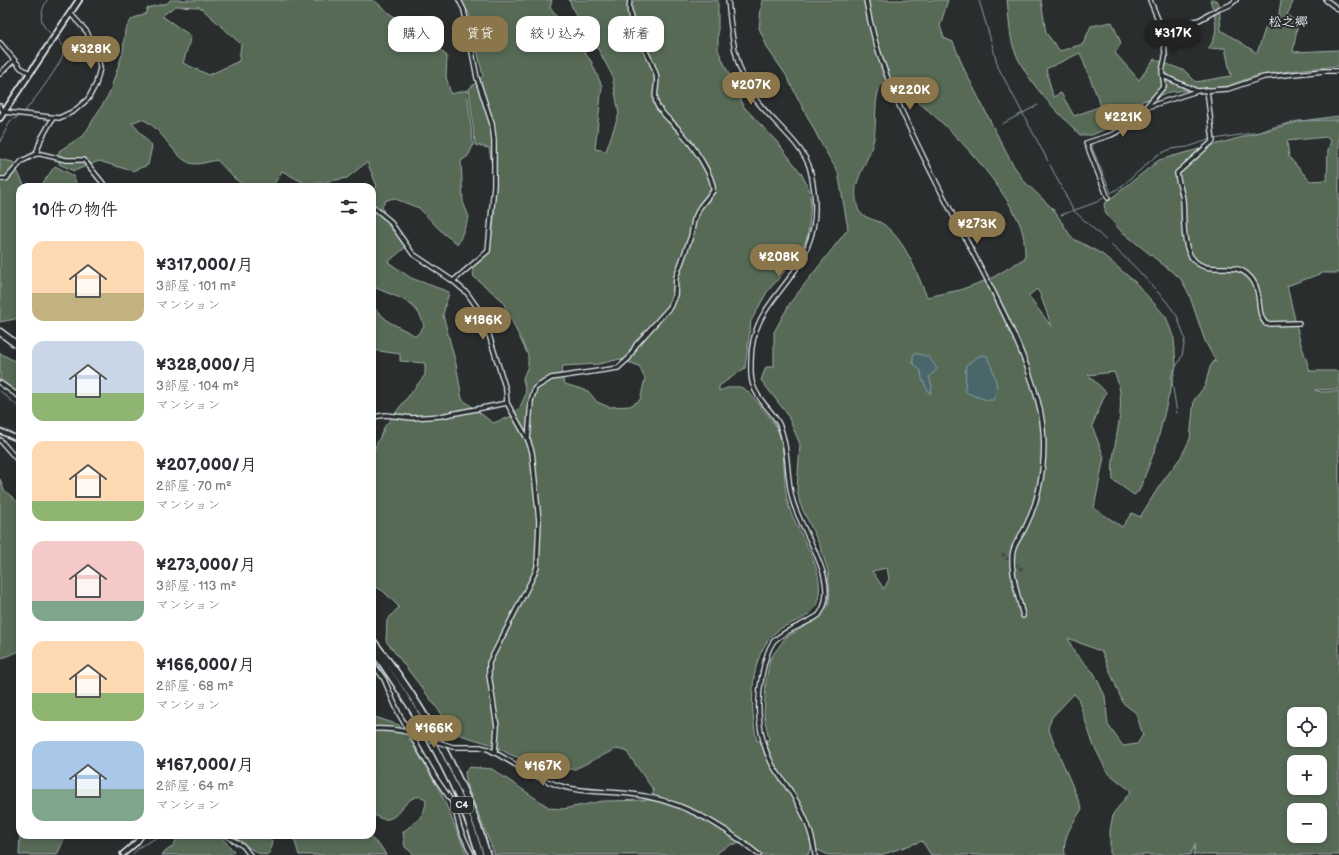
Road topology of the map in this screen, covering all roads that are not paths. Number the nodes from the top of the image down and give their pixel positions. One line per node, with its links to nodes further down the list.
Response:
1 (80, 0): 10 (main road)
2 (459, 0): 30 (street)
3 (630, 0): 41 (street)
4 (728, 0): 58 (street)
5 (866, 0): 43 (street)
6 (1150, 0): 11 (street)
7 (1236, 0): 11 (street)
8 (1326, 0): 9 (street)
9 (1339, 10)
10 (70, 13): 15 (main road); 24 (street)
11 (1164, 34): 17 (street)
12 (0, 43): 13 (street)
13 (14, 60): 15 (street); 16 (street)
14 (1339, 71): 18 (street)
15 (30, 73): 22 (main road)
16 (0, 74)
17 (1163, 76): 19 (street); 21 (street)
18 (1207, 90): 19 (street); 31 (street)
19 (1197, 91): 21 (street)
20 (0, 106): 22 (street)
21 (1146, 107): 28 (street)
22 (4, 112): 23 (main road); 24 (street)
23 (0, 118)
24 (53, 118): 25 (street)
25 (36, 154): 26 (street); 27 (street)
26 (0, 179)
27 (103, 183)
28 (1108, 198)
29 (376, 209): 30 (street)
30 (453, 281): 36 (street)
31 (1299, 323)
32 (0, 332): 33 (highway)
33 (16, 344)
34 (0, 383): 35 (street)
35 (16, 394)
36 (507, 403): 37 (street); 41 (street)
37 (376, 416)
38 (0, 431): 39 (street)
39 (16, 438)
40 (0, 440): 42 (street)
41 (528, 440): 49 (street)
42 (16, 458)
43 (1023, 616)
44 (376, 646): 56 (highway, C4)
45 (376, 654): 55 (highway, C4)
46 (376, 668): 48 (street)
47 (376, 729): 48 (street)
48 (410, 732): 49 (street, bridge); 54 (street)
49 (495, 752): 57 (street)
50 (139, 839): 52 (street)
51 (232, 839): 53 (street)
52 (122, 855)
53 (250, 855)
54 (472, 855)
55 (480, 855)
56 (487, 855)
57 (759, 855)
58 (815, 855)

